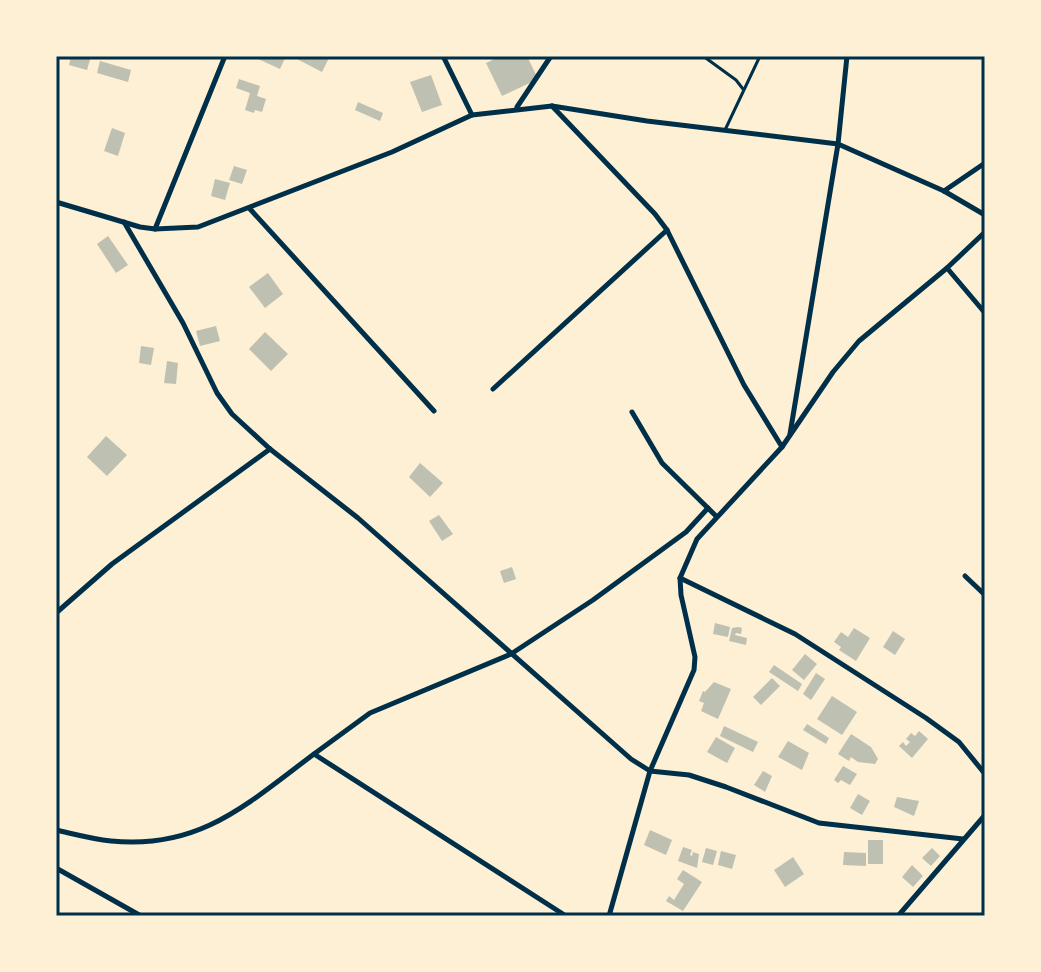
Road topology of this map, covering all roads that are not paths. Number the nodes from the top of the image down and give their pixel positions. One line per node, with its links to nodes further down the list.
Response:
1 (225, 56): 19 (street)
2 (443, 56): 10 (street)
3 (551, 56): 9 (street)
4 (703, 56): 7 (lane)
5 (760, 56): 7 (lane)
6 (847, 56): 12 (street)
7 (743, 89): 11 (lane)
8 (552, 106): 9 (street); 11 (street); 20 (street)
9 (517, 108): 10 (street)
10 (472, 115): 16 (street)
11 (725, 130): 12 (street)
12 (838, 144): 14 (street); 27 (street)
13 (985, 163): 14 (street)
14 (944, 191): 17 (street)
15 (56, 202): 18 (street)
16 (250, 209): 19 (street); 25 (street)
17 (985, 215)
18 (124, 222): 19 (street); 29 (street)
19 (155, 229)
20 (667, 230): 24 (street); 28 (street)
21 (985, 232): 22 (street)
22 (947, 268): 23 (street); 27 (street)
23 (985, 313)
24 (493, 389)
25 (434, 411)
26 (632, 412): 30 (street)
27 (789, 438): 28 (street)
28 (782, 447): 31 (street)
29 (270, 449): 35 (street); 36 (street)
30 (708, 508): 31 (street); 36 (street)
31 (716, 516): 33 (street)
32 (965, 576): 34 (street)
33 (680, 578): 38 (street); 39 (street)
34 (985, 595)
35 (56, 613)
36 (511, 654): 37 (street); 38 (street)
37 (314, 754): 41 (street); 45 (street)
38 (650, 771): 42 (street); 46 (street)
39 (985, 774)
40 (985, 815): 42 (street)
41 (56, 830)
42 (963, 839): 47 (street)
43 (56, 868): 44 (street)
44 (141, 916)
45 (566, 916)
46 (609, 916)
47 (898, 916)

